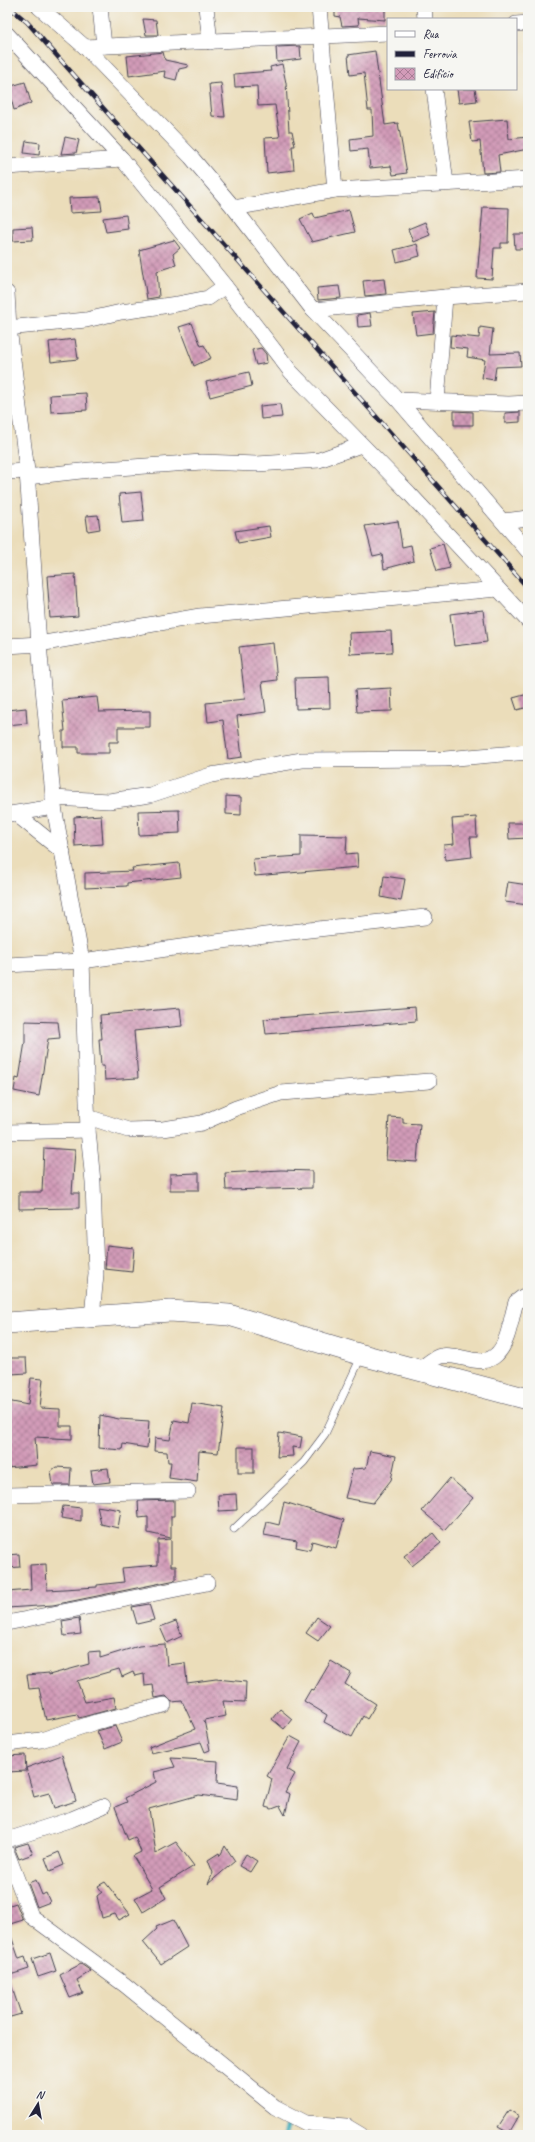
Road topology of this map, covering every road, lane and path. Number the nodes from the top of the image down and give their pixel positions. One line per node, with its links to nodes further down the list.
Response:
1 (39, 7): 14 (street)
2 (100, 7): 13 (street)
3 (206, 7): 12 (street)
4 (319, 7): 11 (street)
5 (424, 7): 6 (street)
6 (425, 18)
7 (517, 24): 8 (street)
8 (528, 24)
9 (387, 33): 11 (street)
10 (7, 34): 16 (street)
11 (322, 36): 12 (street); 20 (street)
12 (210, 42): 13 (street)
13 (104, 46): 14 (street)
14 (85, 47): 21 (street)
15 (434, 90): 19 (street)
16 (122, 159): 17 (street); 22 (street)
17 (7, 167)
18 (528, 179): 19 (street)
19 (446, 183): 20 (street)
20 (335, 190): 21 (street)
21 (234, 208): 26 (street)
22 (225, 286): 27 (street); 31 (street)
23 (528, 291): 25 (street)
24 (7, 293): 27 (street)
25 (445, 297): 26 (street); 29 (street)
26 (313, 310): 28 (street)
27 (8, 328): 33 (street)
28 (398, 400): 29 (street); 35 (street)
29 (437, 401): 30 (street)
30 (528, 403)
31 (361, 445): 33 (street); 37 (street)
32 (7, 472): 33 (street)
33 (27, 474): 39 (street)
34 (528, 518): 35 (street)
35 (503, 521): 36 (street)
36 (528, 551)
37 (498, 589): 38 (street); 39 (street)
38 (528, 621)
39 (39, 644): 40 (street); 42 (street)
40 (7, 646)
41 (528, 752): 42 (street)
42 (53, 802): 43 (street); 44 (street)
43 (11, 814): 44 (street)
44 (63, 852): 46 (street)
45 (425, 917): 46 (street)
46 (82, 961): 47 (street); 49 (street)
47 (7, 965)
48 (429, 1081): 49 (street)
49 (88, 1124): 50 (street); 52 (street)
50 (7, 1132)
51 (528, 1296): 55 (street)
52 (92, 1317): 53 (street); 54 (street)
53 (7, 1323)
54 (362, 1355): 55 (street); 59 (lane)
55 (420, 1369): 56 (street)
56 (528, 1399)
57 (188, 1491): 58 (street)
58 (7, 1495)
59 (234, 1528)
60 (207, 1583): 61 (street)
61 (7, 1623)
62 (164, 1706): 63 (street)
63 (7, 1744)
64 (103, 1806): 65 (street)
65 (7, 1840)
66 (7, 1853): 67 (street)
67 (361, 2135)

